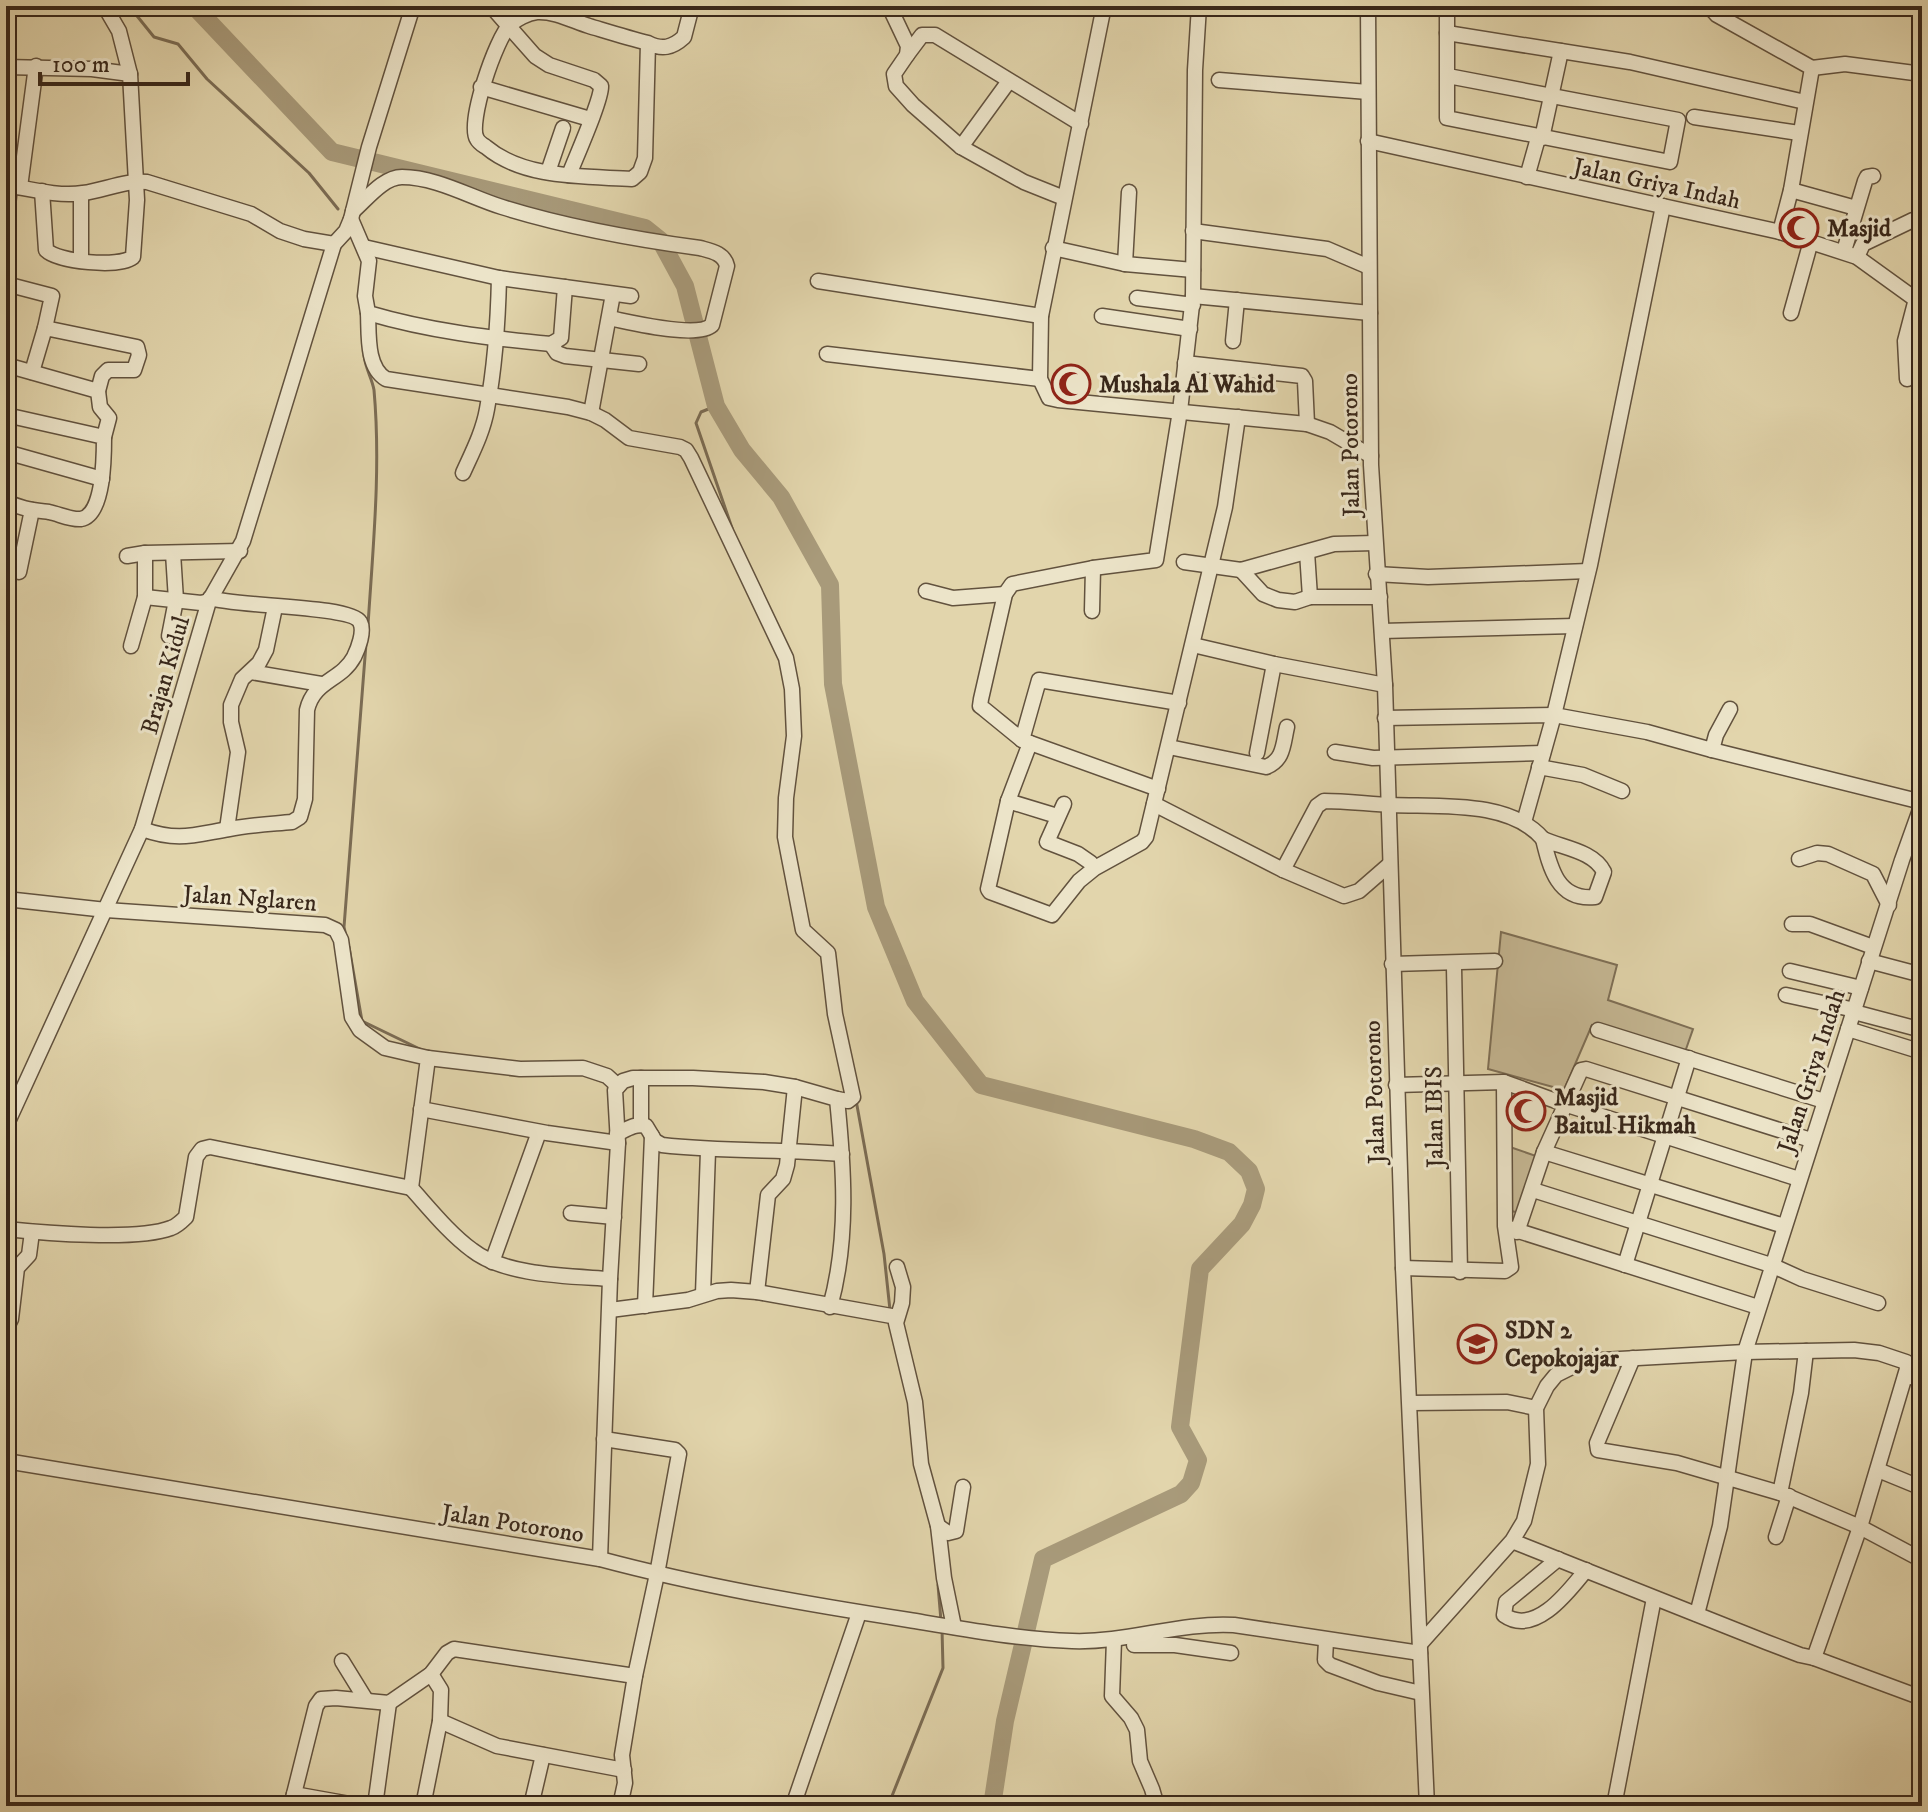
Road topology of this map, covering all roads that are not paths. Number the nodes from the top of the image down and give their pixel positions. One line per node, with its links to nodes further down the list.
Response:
1 (413, 6): 50 (street)
2 (491, 6): 11 (street)
3 (692, 6): 13 (street)
4 (889, 6): 15 (street)
5 (1104, 6): 30 (street)
6 (1199, 6): 52 (street)
7 (1368, 6): 25 (street, Jalan Potorono)
8 (1447, 6): 12 (street)
9 (1709, 6): 18 (street)
10 (105, 7): 19 (street)
11 (510, 25): 13 (street); 24 (street); 29 (street)
12 (1447, 33): 14 (street); 21 (street)
13 (648, 43): 37 (street)
14 (1561, 51): 26 (street); 27 (street)
15 (907, 55): 23 (street); 35 (street)
16 (36, 66): 17 (street); 19 (street); 41 (street)
17 (6, 67)
18 (1812, 68): 20 (street); 27 (street)
19 (130, 74): 40 (street)
20 (1922, 74)
21 (1448, 76): 26 (street); 33 (street)
22 (1219, 80): 25 (street)
23 (1009, 81): 30 (street); 35 (street)
24 (481, 87): 29 (street); 36 (street)
25 (1368, 92): 34 (street, Jalan Potorono)
26 (1551, 95): 33 (street); 33 (street)
27 (1805, 102): 32 (street)
28 (1694, 117): 32 (street)
29 (590, 119): 37 (street)
30 (1081, 124): 46 (street)
31 (563, 128): 36 (street)
32 (1799, 133): 42 (street)
33 (1540, 138): 39 (street)
34 (1368, 141): 39 (street, Jalan Griya Indah); 61 (street, Jalan Potorono)
35 (961, 147): 46 (street)
36 (548, 172): 37 (street)
37 (569, 175)
38 (1873, 176): 48 (street)
39 (1527, 177): 47 (street, Jalan Griya Indah)
40 (135, 181): 45 (street); 55 (street); 59 (street)
41 (12, 186): 43 (street); 51 (street)
42 (1791, 190): 48 (street); 53 (street)
43 (42, 191): 45 (street); 59 (street)
44 (1129, 192): 60 (street)
45 (81, 194): 59 (street)
46 (1064, 198): 57 (street)
47 (1663, 206): 53 (street, Jalan Griya Indah); 116 (street)
48 (1856, 208): 58 (street)
49 (1913, 220): 58 (street)
50 (350, 221): 55 (street, Brajan Kidul); 56 (street); 78 (street, Brajan Kidul)
51 (6, 227)
52 (1193, 231): 61 (street); 62 (street)
53 (1780, 232): 54 (street, Jalan Griya Indah)
54 (1811, 241): 58 (street, Jalan Griya Indah); 75 (street)
55 (334, 244): 107 (street, Brajan Kidul)
56 (364, 247): 63 (street); 73 (street)
57 (1053, 248): 60 (street); 76 (street)
58 (1851, 254): 72 (street, Jalan Griya Indah)
59 (81, 260)
60 (1125, 264): 62 (street)
61 (1369, 267): 74 (street, Jalan Potorono)
62 (1193, 270): 70 (street)
63 (499, 278): 66 (street); 81 (street)
64 (818, 281): 76 (street)
65 (6, 284): 79 (street)
66 (565, 287): 67 (street); 83 (street)
67 (613, 294): 68 (street); 78 (street)
68 (631, 296)
69 (1137, 298): 70 (street)
70 (1193, 300): 71 (street); 80 (street)
71 (1237, 300): 74 (street); 82 (street)
72 (1919, 301): 91 (street)
73 (368, 313): 81 (street); 93 (street)
74 (1370, 313): 101 (street, Jalan Potorono)
75 (1791, 313)
76 (1041, 316): 90 (street)
77 (1102, 316): 80 (street)
78 (609, 318): 85 (street)
79 (45, 328): 89 (street); 92 (street)
80 (1190, 329): 86 (street)
81 (495, 338): 83 (street); 93 (street)
82 (1233, 341)
83 (551, 344): 85 (street)
84 (827, 354): 90 (street)
85 (601, 360): 87 (street); 95 (street)
86 (1185, 363): 94 (street); 98 (street)
87 (639, 364)
88 (6, 365): 89 (street)
89 (32, 372): 92 (street)
90 (1040, 379): 94 (street)
91 (1907, 379)
92 (98, 391): 99 (street)
93 (488, 395): 95 (street); 102 (street)
94 (1180, 411): 97 (street); 114 (street)
95 (591, 413): 188 (street)
96 (6, 415): 99 (street)
97 (1238, 417): 98 (street); 113 (street)
98 (1307, 424): 101 (street)
99 (104, 437): 103 (street)
100 (6, 452): 103 (street)
101 (1371, 456): 106 (street, Jalan Potorono)
102 (463, 473)
103 (102, 479): 105 (street)
104 (6, 501): 105 (street)
105 (32, 510): 117 (street)
106 (1375, 543): 108 (street); 118 (street, Jalan Potorono)
107 (240, 551): 110 (street); 125 (street, Brajan Kidul)
108 (1307, 552): 115 (street); 122 (street)
109 (145, 553): 110 (street); 111 (street); 121 (street)
110 (173, 553): 124 (street)
111 (127, 556)
112 (1184, 562): 113 (street)
113 (1211, 566): 115 (street); 131 (street)
114 (1093, 568): 120 (street); 127 (street)
115 (1241, 570): 122 (street)
116 (1588, 571): 118 (street); 128 (street)
117 (19, 572)
118 (1376, 574): 123 (street, Jalan Potorono)
119 (926, 591): 120 (street)
120 (1005, 594): 142 (street)
121 (145, 597): 124 (street); 132 (street)
122 (1310, 597): 123 (street)
123 (1380, 597): 129 (street, Jalan Potorono)
124 (176, 600): 125 (street); 130 (street)
125 (210, 600): 126 (street); 155 (street, Brajan Kidul)
126 (275, 607): 134 (street); 135 (street)
127 (1092, 611)
128 (1575, 626): 129 (street); 139 (street)
129 (1382, 631): 136 (street, Jalan Potorono)
130 (169, 636)
131 (1193, 645): 133 (street); 137 (street)
132 (131, 646)
133 (1274, 664): 136 (street); 146 (street)
134 (251, 672): 135 (street); 156 (street)
135 (321, 684): 156 (street)
136 (1385, 685): 140 (street, Jalan Potorono)
137 (1179, 703): 142 (street); 143 (street)
138 (1730, 709): 144 (street)
139 (1554, 715): 140 (street); 144 (street); 148 (street)
140 (1385, 718): 147 (street, Jalan Potorono)
141 (1287, 727): 143 (street)
142 (1026, 741): 150 (street); 151 (street)
143 (1169, 747): 150 (street)
144 (1712, 750): 152 (street)
145 (1335, 752): 147 (street)
146 (1257, 753)
147 (1385, 757): 148 (street); 153 (street, Jalan Potorono)
148 (1541, 760): 149 (street); 154 (street)
149 (1622, 791)
150 (1156, 796): 151 (street); 161 (street)
151 (1008, 801): 159 (street)
152 (1922, 803): 163 (street, Jalan Griya Indah)
153 (1389, 805): 154 (street); 160 (street, Jalan Potorono); 161 (street)
154 (1524, 822): 157 (street)
155 (142, 829): 156 (street); 164 (street, Brajan Kidul)
156 (227, 829)
157 (1543, 839): 157 (street)
158 (1799, 859): 163 (street)
159 (1091, 863)
160 (1390, 864): 161 (street); 169 (street, Jalan Potorono)
161 (1283, 870)
162 (6, 899): 164 (street, Jalan Nglaren)
163 (1889, 905): 166 (street, Jalan Griya Indah)
164 (106, 910): 179 (street, Jalan Nglaren); 193 (street, Brajan Kidul)
165 (1792, 924): 166 (street)
166 (1871, 954): 171 (street); 172 (street, Jalan Griya Indah)
167 (1495, 961): 168 (street)
168 (1452, 963): 169 (street); 183 (street, Jalan IBIS)
169 (1392, 964): 184 (street, Jalan Potorono)
170 (1790, 971): 172 (street)
171 (1922, 975)
172 (1861, 988): 174 (street, Jalan Griya Indah)
173 (1786, 995): 174 (street)
174 (1854, 1011): 175 (street, Jalan Griya Indah); 177 (street)
175 (1848, 1029): 178 (street); 189 (street, Jalan Griya Indah)
176 (1598, 1030): 180 (street)
177 (1922, 1030)
178 (1922, 1052)
179 (428, 1058): 185 (street); 191 (street)
180 (1689, 1058): 187 (street); 189 (street)
181 (641, 1078): 185 (street); 186 (street); 192 (street)
182 (1504, 1082): 183 (street); 190 (street); 212 (street)
183 (1455, 1083): 184 (street); 219 (street, Jalan IBIS)
184 (1396, 1085): 218 (street, Jalan Potorono)
185 (618, 1086): 197 (street)
186 (795, 1087): 188 (street); 200 (street)
187 (1676, 1098): 190 (street); 196 (street); 198 (street)
188 (837, 1099): 202 (street)
189 (1824, 1101): 198 (street, Jalan Griya Indah)
190 (1564, 1104): 196 (street); 201 (street)
191 (421, 1109): 194 (street); 205 (street)
192 (641, 1125): 195 (street); 197 (street)
193 (6, 1126)
194 (539, 1132): 197 (street); 214 (street)
195 (652, 1136): 199 (street); 224 (street)
196 (1665, 1137): 203 (street); 204 (street)
197 (618, 1138): 208 (street)
198 (1811, 1140): 203 (street, Jalan Griya Indah)
199 (708, 1151): 200 (street); 222 (street)
200 (787, 1151): 202 (street); 221 (street)
201 (1544, 1152): 204 (street); 206 (street)
202 (842, 1154): 225 (street)
203 (1799, 1179): 210 (street, Jalan Griya Indah)
204 (1651, 1186): 209 (street); 210 (street)
205 (411, 1188): 213 (street); 214 (street)
206 (1533, 1190): 209 (street); 212 (street)
207 (571, 1213): 208 (street)
208 (614, 1217): 220 (street)
209 (1637, 1223): 215 (street); 216 (street)
210 (1784, 1226): 216 (street, Jalan Griya Indah)
211 (6, 1229): 213 (street)
212 (1511, 1229): 215 (street); 219 (street)
213 (32, 1232): 229 (street)
214 (492, 1262): 220 (street)
215 (1625, 1265): 226 (street)
216 (1771, 1265): 223 (street); 226 (street, Jalan Griya Indah)
217 (897, 1267): 228 (street)
218 (1403, 1268): 219 (street); 235 (street, Jalan Potorono)
219 (1460, 1272)
220 (610, 1279): 227 (street)
221 (757, 1292): 222 (street); 225 (street)
222 (703, 1294): 224 (street)
223 (1878, 1303)
224 (645, 1306): 227 (street)
225 (830, 1307): 228 (street)
226 (1758, 1307): 231 (street, Jalan Griya Indah)
227 (610, 1310): 237 (street)
228 (893, 1317): 244 (street)
229 (6, 1329)
230 (1806, 1351): 231 (street); 233 (street); 243 (street)
231 (1745, 1352): 232 (street); 240 (street, Jalan Griya Indah)
232 (1633, 1358): 236 (street); 240 (street)
233 (1906, 1375): 234 (street); 239 (street)
234 (1922, 1381)
235 (1410, 1403): 236 (street); 259 (street, Jalan Potorono)
236 (1536, 1408): 247 (street)
237 (604, 1439): 248 (street); 252 (street)
238 (6, 1461): 248 (street, Jalan Potorono)
239 (1878, 1470): 242 (street); 245 (street)
240 (1727, 1478): 243 (street); 255 (street, Jalan Griya Indah)
241 (963, 1487): 244 (street)
242 (1922, 1488)
243 (1785, 1495): 245 (street); 246 (street)
244 (938, 1526): 256 (street)
245 (1860, 1527): 250 (street); 261 (street)
246 (1776, 1537)
247 (1512, 1541): 249 (street); 259 (street)
248 (600, 1559): 252 (street, Jalan Potorono)
249 (1558, 1559): 251 (street); 251 (street)
250 (1922, 1560)
251 (1586, 1570): 253 (street)
252 (657, 1574): 254 (street, Jalan Potorono); 264 (street)
253 (1654, 1598): 255 (street); 281 (street)
254 (859, 1613): 256 (street, Jalan Potorono); 278 (street)
255 (1697, 1614): 261 (street)
256 (945, 1626): 258 (street, Jalan Potorono)
257 (1326, 1641): 258 (street); 259 (street); 265 (street)
258 (1114, 1644): 260 (street); 279 (street)
259 (1420, 1649): 265 (street, Jalan Potorono)
260 (1231, 1653)
261 (1814, 1658): 266 (street)
262 (342, 1661): 267 (street)
263 (431, 1674): 264 (street); 268 (street); 269 (street)
264 (635, 1676): 271 (street)
265 (1421, 1693): 280 (street, Jalan Potorono)
266 (1922, 1698)
267 (366, 1700): 268 (street); 272 (street)
268 (389, 1703): 274 (street)
269 (440, 1721): 270 (street); 275 (street)
270 (543, 1755): 271 (street); 276 (street)
271 (624, 1770): 277 (street)
272 (293, 1800): 273 (street)
273 (361, 1806)
274 (375, 1806)
275 (423, 1806)
276 (531, 1806)
277 (620, 1806)
278 (793, 1806)
279 (1157, 1806)
280 (1427, 1806)
281 (1614, 1806)

